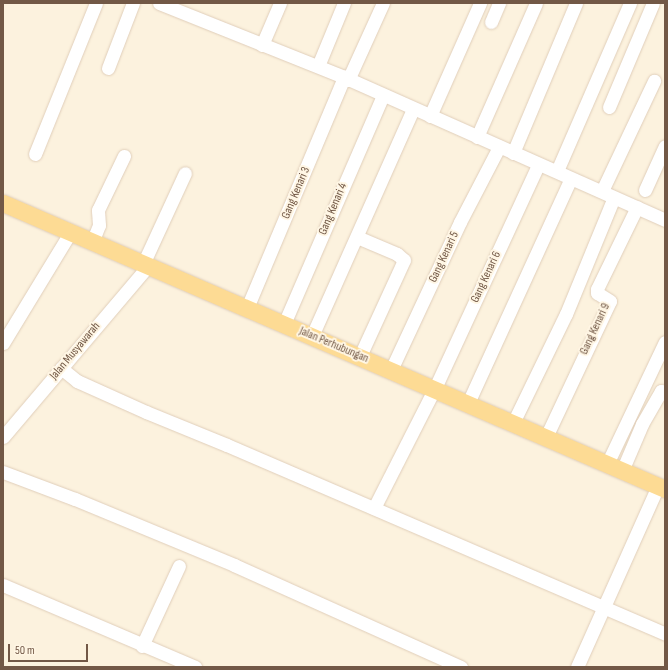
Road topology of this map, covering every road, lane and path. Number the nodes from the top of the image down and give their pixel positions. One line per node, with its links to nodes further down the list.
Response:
1 (96, 3): 27 (street)
2 (133, 3): 16 (street)
3 (159, 3): 14 (street)
4 (280, 3): 14 (street)
5 (344, 3): 15 (street)
6 (383, 3): 17 (street, Gang Kenari 3)
7 (480, 3): 22 (street)
8 (499, 3): 13 (street)
9 (536, 3): 23 (street)
10 (576, 3): 26 (street)
11 (630, 3): 30 (street)
12 (653, 3): 20 (street)
13 (491, 22)
14 (262, 45): 15 (street)
15 (318, 66): 17 (street)
16 (108, 68)
17 (346, 78): 19 (street); 42 (street, Gang Kenari 3)
18 (654, 81): 34 (street)
19 (383, 95): 21 (street); 43 (street, Gang Kenari 4)
20 (609, 107)
21 (413, 109): 22 (street); 39 (street)
22 (430, 116): 23 (street)
23 (476, 137): 25 (street)
24 (665, 146): 33 (street)
25 (499, 147): 26 (street); 49 (street, Gang Kenari 5)
26 (513, 153): 29 (street)
27 (35, 154)
28 (124, 156): 40 (street)
29 (538, 165): 30 (street); 50 (street, Gang Kenari 6)
30 (557, 171): 32 (street)
31 (185, 173): 41 (street, Jalan Musyawarah)
32 (571, 178): 34 (street); 52 (street)
33 (645, 190)
34 (608, 194): 36 (street); 53 (street)
35 (3, 203): 38 (main road, Jalan Perhubungan)
36 (637, 207): 37 (street); 55 (street, Gang Kenari 9)
37 (665, 220)
38 (71, 231): 40 (main road, Jalan Perhubungan); 46 (street)
39 (358, 237): 44 (street); 47 (street)
40 (93, 240): 41 (main road, Jalan Perhubungan)
41 (145, 265): 42 (main road, Jalan Perhubungan); 48 (street, Jalan Musyawarah)
42 (246, 308): 43 (main road, Jalan Perhubungan)
43 (284, 324): 44 (main road, Jalan Perhubungan)
44 (312, 336): 47 (main road, Jalan Perhubungan)
45 (665, 342): 56 (street)
46 (3, 343)
47 (360, 356): 49 (main road, Jalan Perhubungan)
48 (61, 368): 54 (street, Jalan Musyawarah); 60 (street)
49 (392, 370): 50 (main road, Jalan Perhubungan)
50 (435, 388): 52 (main road, Jalan Perhubungan); 60 (street, Gang Kenari 6)
51 (665, 392): 57 (street)
52 (468, 403): 53 (main road, Jalan Perhubungan)
53 (513, 423): 55 (main road, Jalan Perhubungan)
54 (3, 437)
55 (546, 437): 56 (main road, Jalan Perhubungan)
56 (607, 464): 57 (main road, Jalan Perhubungan)
57 (622, 471): 59 (main road, Jalan Perhubungan)
58 (3, 472): 67 (street)
59 (662, 488): 63 (street)
60 (374, 508): 63 (street)
61 (179, 566): 65 (street)
62 (3, 585): 65 (street)
63 (605, 609): 64 (street); 68 (street)
64 (665, 634)
65 (142, 646): 66 (street)
66 (196, 667)
67 (461, 667)
68 (577, 667)

